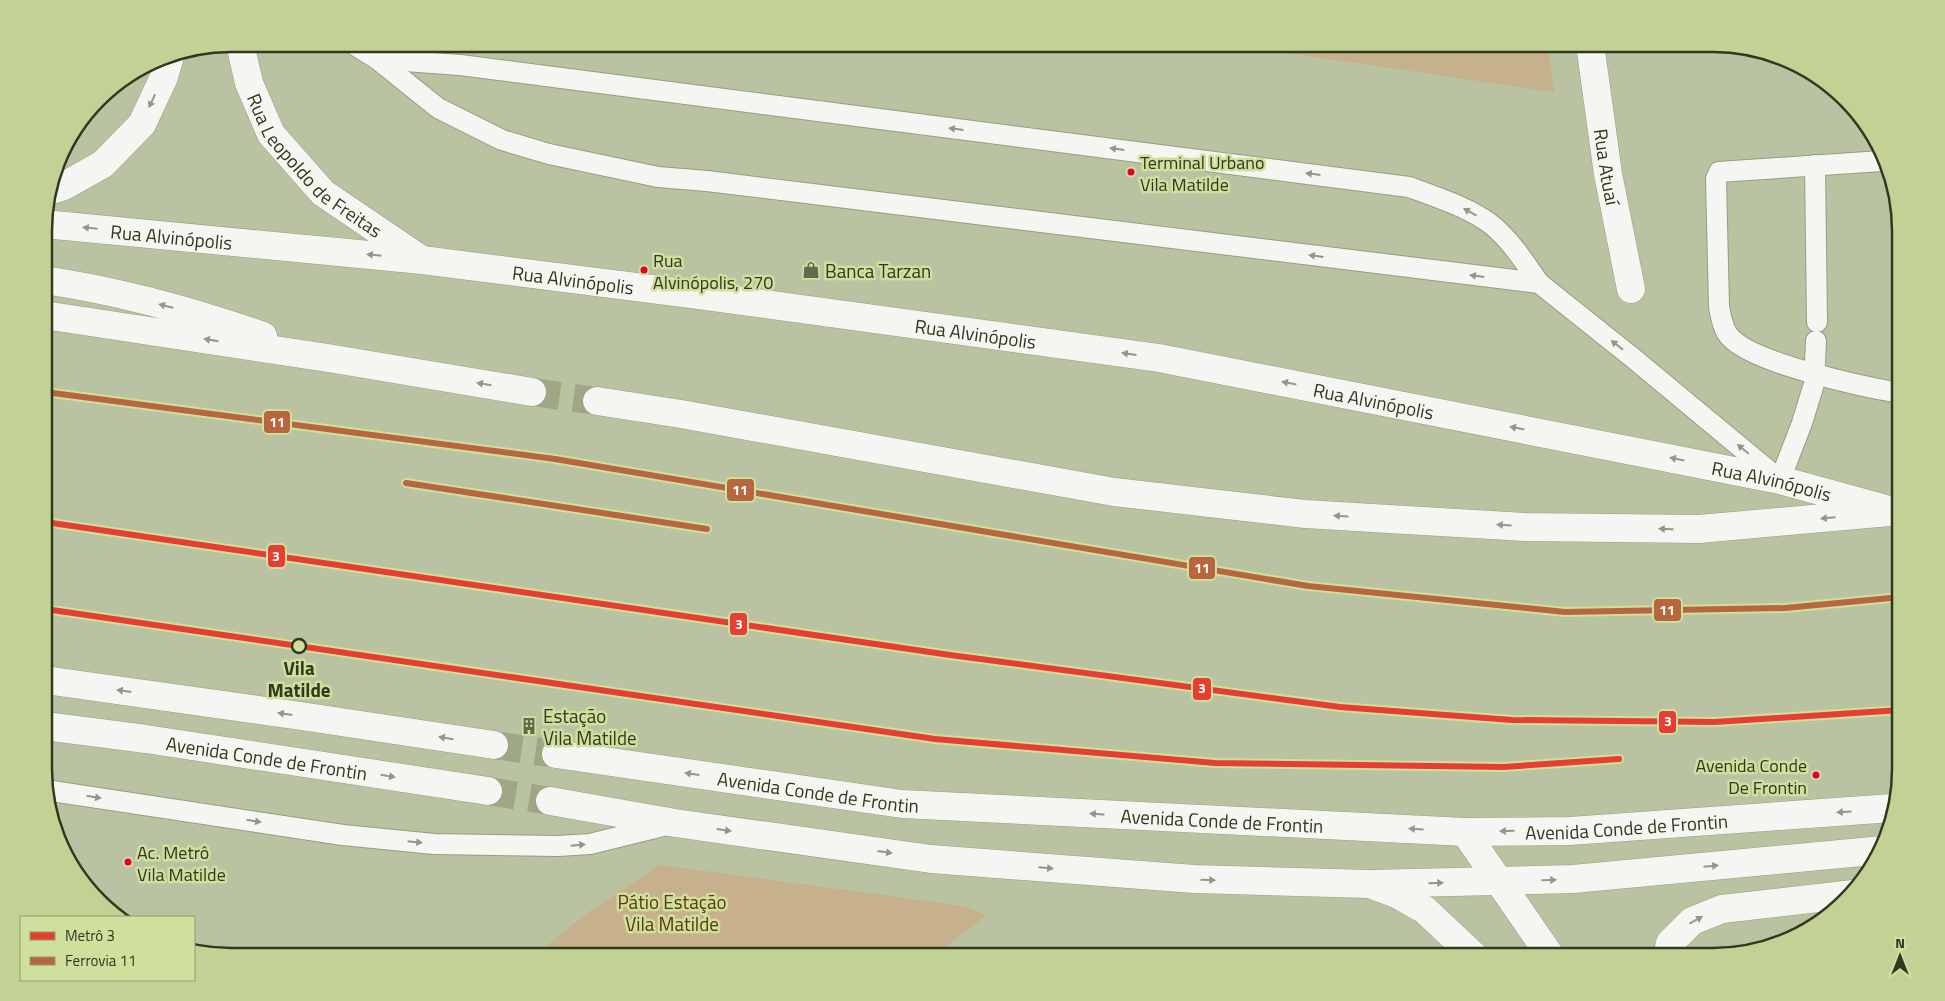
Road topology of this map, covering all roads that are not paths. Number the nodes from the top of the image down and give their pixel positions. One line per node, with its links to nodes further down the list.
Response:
1 (242, 52): 10 (main road, Rua Leopoldo de Freitas)
2 (365, 52): 4 (lane)
3 (1591, 52): 13 (main road, Rua Atuaí)
4 (376, 59): 12 (lane, one-way to 4); 12 (lane, one-way to 4)
5 (167, 64): 8 (main road, one-way to 8)
6 (1878, 161): 7 (lane)
7 (1815, 165): 16 (lane); 16 (lane)
8 (58, 188)
9 (53, 225): 10 (main road, Rua Alvinópolis, one-way to 9)
10 (422, 260): 20 (main road, Rua Alvinópolis, one-way to 10)
11 (52, 281): 15 (main road, one-way to 11)
12 (1539, 283): 20 (lane, one-way to 12)
13 (1630, 289)
14 (52, 316): 15 (main road, one-way to 14)
15 (328, 358): 17 (main road, one-way to 15)
16 (1815, 374): 18 (lane); 20 (lane)
17 (532, 392)
18 (1892, 392)
19 (597, 401): 22 (main road, Rua Alvinópolis, one-way to 19)
20 (1780, 480): 21 (main road, Rua Alvinópolis)
21 (1892, 510)
22 (1892, 511)
23 (52, 681): 25 (main road, one-way to 23)
24 (52, 727): 28 (main road, Avenida Conde de Frontin, one-way to 28)
25 (494, 745)
26 (556, 754): 32 (main road, Avenida Conde de Frontin, one-way to 26)
27 (54, 791): 31 (lane, one-way to 31)
28 (488, 792)
29 (550, 801): 31 (main road)
30 (1888, 808): 32 (main road, Avenida Conde de Frontin, one-way to 32)
31 (676, 823): 35 (main road, one-way to 35)
32 (1465, 832): 34 (main road)
33 (1873, 851): 34 (main road, one-way to 33)
34 (1500, 882): 35 (main road, one-way to 34); 38 (main road)
35 (1370, 884): 37 (main road)
36 (1841, 895): 39 (main road, one-way to 36)
37 (1465, 948)
38 (1545, 948)
39 (1669, 948)

